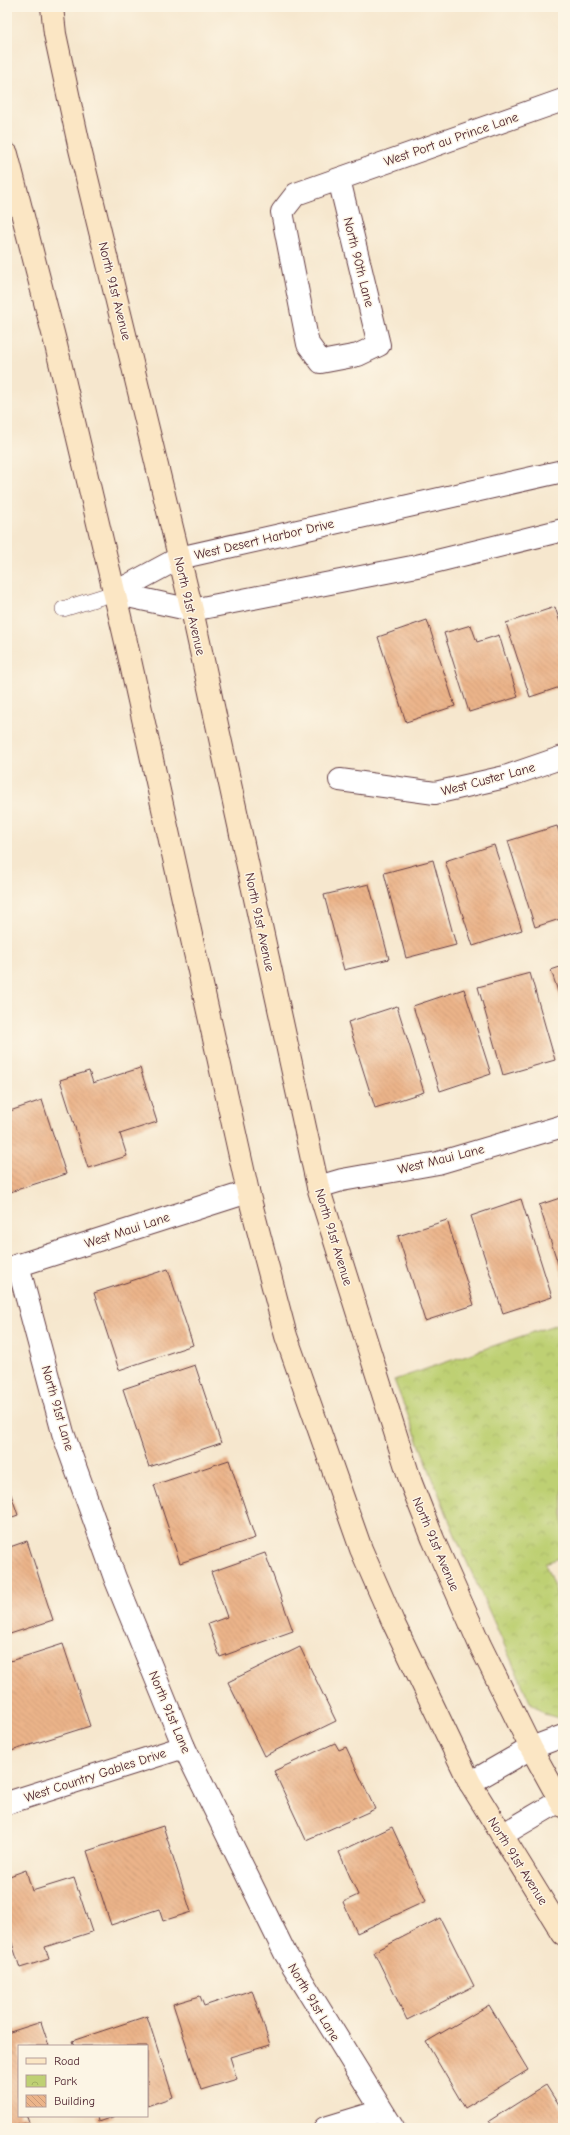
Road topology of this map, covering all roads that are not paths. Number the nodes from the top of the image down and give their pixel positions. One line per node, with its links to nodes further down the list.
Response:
1 (52, 7): 8 (main road, North 91st Avenue)
2 (563, 100): 4 (street, West Port au Prince Lane)
3 (7, 154): 9 (main road, North 91st Avenue)
4 (339, 179): 5 (street, North 90th Lane); 5 (street, West Port au Prince Lane)
5 (379, 345)
6 (563, 471): 8 (street, West Desert Harbor Drive)
7 (563, 530): 11 (street)
8 (179, 558): 9 (street, West Desert Harbor Drive); 11 (main road, North 91st Avenue)
9 (114, 593): 10 (lane); 11 (street); 16 (main road, North 91st Avenue)
10 (63, 609)
11 (192, 610): 15 (main road, North 91st Avenue)
12 (563, 757): 13 (street, West Custer Lane)
13 (340, 780)
14 (563, 1126): 15 (street, West Maui Lane)
15 (318, 1187): 20 (main road, North 91st Avenue)
16 (248, 1192): 17 (street, West Maui Lane); 21 (main road, North 91st Avenue)
17 (12, 1267): 19 (street, North 91st Lane)
18 (563, 1736): 20 (street)
19 (184, 1747): 23 (street, West Country Gables Drive); 26 (street, North 91st Lane)
20 (531, 1748): 21 (street); 22 (main road, North 91st Avenue)
21 (470, 1783): 24 (main road, North 91st Avenue)
22 (562, 1802): 24 (street)
23 (7, 1803)
24 (502, 1836): 25 (main road, North 91st Avenue)
25 (563, 1934)
26 (387, 2119): 27 (street)
27 (325, 2128)

